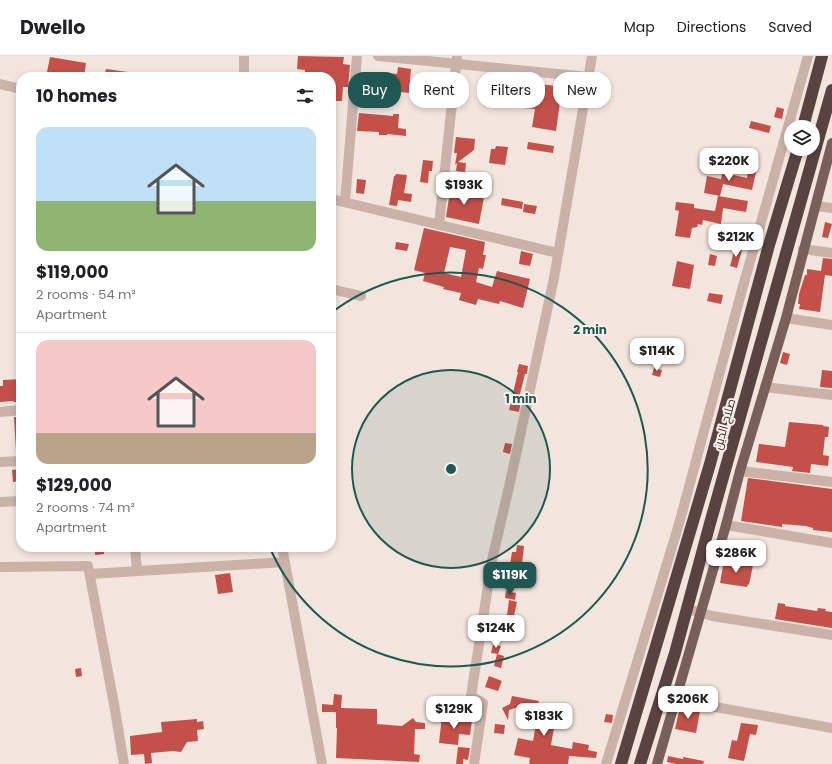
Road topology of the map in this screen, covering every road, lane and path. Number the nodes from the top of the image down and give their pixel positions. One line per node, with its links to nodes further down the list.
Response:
1 (244, 56): 8 (street)
2 (357, 56): 20 (street)
3 (378, 56): 7 (street)
4 (592, 56): 10 (street)
5 (808, 56): 18 (street)
6 (822, 56): 15 (highway)
7 (457, 60): 9 (street); 25 (street)
8 (244, 72)
9 (553, 72)
10 (589, 72)
11 (0, 84): 12 (street)
12 (16, 88)
13 (832, 90): 24 (highway, صلاح الدين)
14 (583, 108): 27 (street)
15 (806, 120)
16 (831, 150): 21 (main road)
17 (796, 156): 23 (highway, صلاح الدين)
18 (768, 197): 23 (street); 51 (street)
19 (336, 200): 20 (street)
20 (345, 202): 25 (street)
21 (816, 206): 22 (street); 26 (main road)
22 (832, 208)
23 (780, 210): 24 (highway); 29 (highway, صلاح الدين)
24 (796, 217): 30 (highway, صلاح الدين)
25 (439, 225): 27 (street)
26 (803, 249): 28 (street); 33 (main road)
27 (558, 253): 62 (street)
28 (832, 254)
29 (764, 265): 30 (highway); 47 (highway, صلاح الدين)
30 (781, 270): 55 (highway, صلاح الدين)
31 (336, 290): 32 (street)
32 (361, 296)
33 (786, 318): 34 (street); 35 (main road)
34 (832, 325)
35 (765, 387): 36 (street); 41 (main road)
36 (832, 395)
37 (16, 410): 38 (street)
38 (0, 412)
39 (16, 461): 40 (street)
40 (0, 462)
41 (740, 471): 42 (street); 45 (main road)
42 (832, 482)
43 (16, 501): 44 (street)
44 (0, 502)
45 (726, 525): 46 (street); 56 (main road)
46 (832, 543)
47 (686, 546): 51 (street); 64 (highway, صلاح الدين)
48 (135, 552): 53 (street)
49 (283, 552): 50 (street)
50 (285, 562): 53 (street); 61 (street)
51 (667, 562): 63 (street)
52 (0, 567): 54 (street)
53 (137, 571): 54 (street)
54 (90, 574): 60 (street)
55 (687, 609): 56 (street); 65 (highway, صلاح الدين)
56 (701, 612): 57 (street); 58 (main road)
57 (832, 635)
58 (676, 700): 59 (street); 66 (main road)
59 (832, 728)
60 (124, 764)
61 (322, 764)
62 (474, 764)
63 (606, 764)
64 (621, 764)
65 (640, 764)
66 (657, 764)

